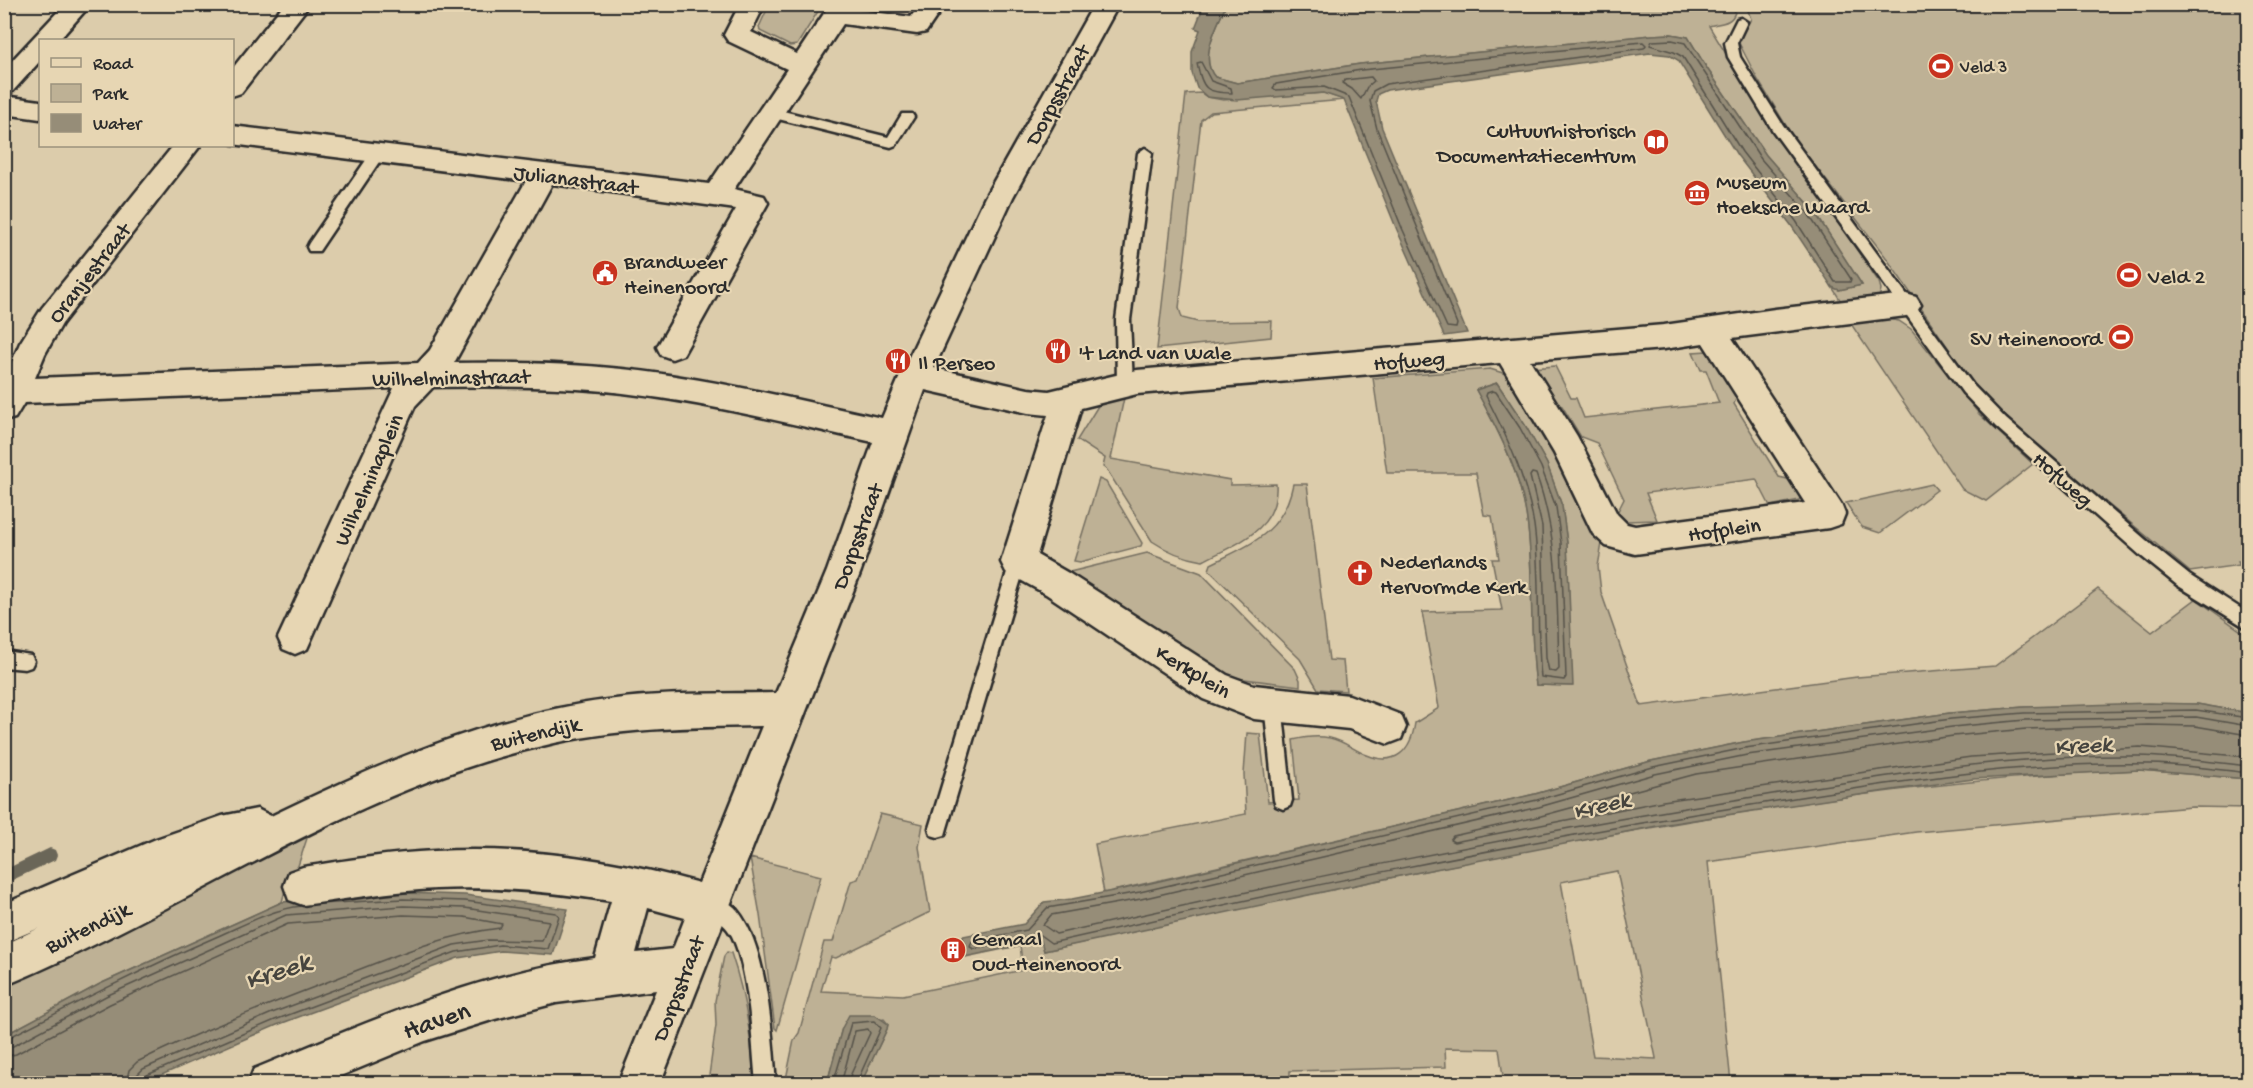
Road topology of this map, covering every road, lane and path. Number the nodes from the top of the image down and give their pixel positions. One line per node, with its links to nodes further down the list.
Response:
1 (79, 4): 7 (street)
2 (298, 4): 10 (street)
3 (753, 4): 9 (street)
4 (933, 4): 9 (street)
5 (1107, 4): 28 (street, Dorpsstraat)
6 (1741, 22): 23 (lane, Hofweg)
7 (46, 39)
8 (39, 47): 11 (street)
9 (803, 67): 14 (street)
10 (234, 84)
11 (4, 85)
12 (4, 105): 13 (street)
13 (39, 110)
14 (771, 113): 15 (lane); 21 (street)
15 (907, 117)
16 (234, 135): 18 (street, Julianastraat)
17 (186, 147): 30 (street, Oranjestraat)
18 (378, 153): 20 (street, Julianastraat); 22 (lane)
19 (1144, 153): 29 (lane)
20 (544, 174): 21 (street, Julianastraat); 27 (street, Wilhelminaplein)
21 (717, 195): 25 (street, Julianastraat)
22 (314, 247)
23 (1906, 305): 24 (street, Hofweg); 34 (lane, Hofweg)
24 (1711, 331): 26 (street, Hofweg); 26 (street, Hofplein)
25 (672, 347)
26 (1509, 351): 29 (street, Hofweg)
27 (425, 375): 30 (street, Wilhelminastraat); 32 (street, Wilhelminastraat); 35 (street, Wilhelminaplein)
28 (915, 376): 31 (street, Hofweg); 32 (street, Dorpsstraat)
29 (1125, 384): 31 (street, Hofweg)
30 (8, 397)
31 (1068, 400): 33 (street)
32 (892, 433): 39 (street, Dorpsstraat)
33 (1018, 562): 38 (street, Kerkplein); 43 (lane)
34 (2248, 622)
35 (295, 638)
36 (4, 660): 37 (lane)
37 (25, 661)
38 (1274, 704): 40 (street, Kerkplein); 41 (lane)
39 (787, 709): 42 (street, Buitendijk); 46 (street, Dorpsstraat)
40 (1388, 727)
41 (1283, 800)
42 (297, 821): 47 (street, Buitendijk); 48 (street, Buitendijk)
43 (938, 828)
44 (303, 886): 45 (street)
45 (634, 886): 46 (street); 50 (street)
46 (709, 906): 49 (street, Dorpsstraat); 53 (lane)
47 (4, 924)
48 (4, 966)
49 (685, 967): 50 (street, Haven); 52 (street, Dorpsstraat)
50 (610, 976): 51 (street, Haven)
51 (269, 1083)
52 (639, 1083)
53 (766, 1083)

